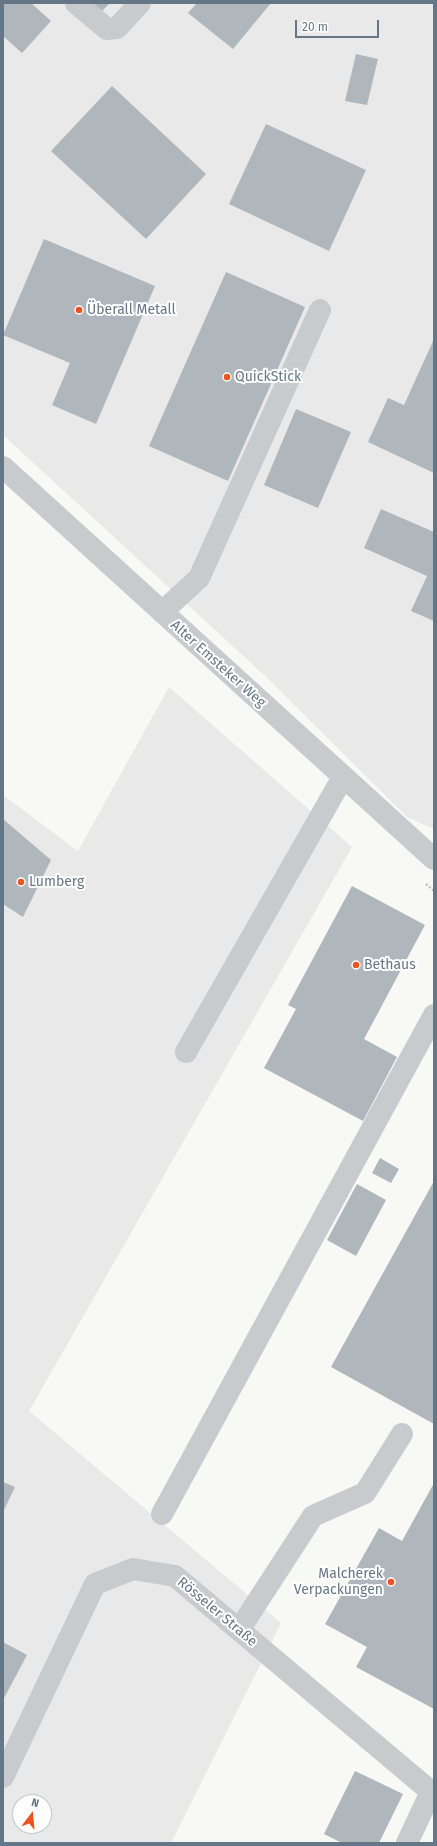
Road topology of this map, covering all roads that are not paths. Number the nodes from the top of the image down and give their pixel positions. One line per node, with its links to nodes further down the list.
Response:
1 (76, 3): 2 (street)
2 (140, 3)
3 (320, 310): 5 (street)
4 (3, 467): 5 (street, Alter Emsteker Weg)
5 (162, 612): 6 (street, Alter Emsteker Weg)
6 (343, 777): 7 (street, Alter Emsteker Weg); 9 (street)
7 (432, 852)
8 (434, 1015): 11 (street)
9 (186, 1052)
10 (402, 1434): 12 (street)
11 (162, 1514)
12 (239, 1630): 13 (street, Rösseler Straße); 14 (street, Rösseler Straße)
13 (3, 1777)
14 (432, 1793): 15 (street)
15 (407, 1843)

